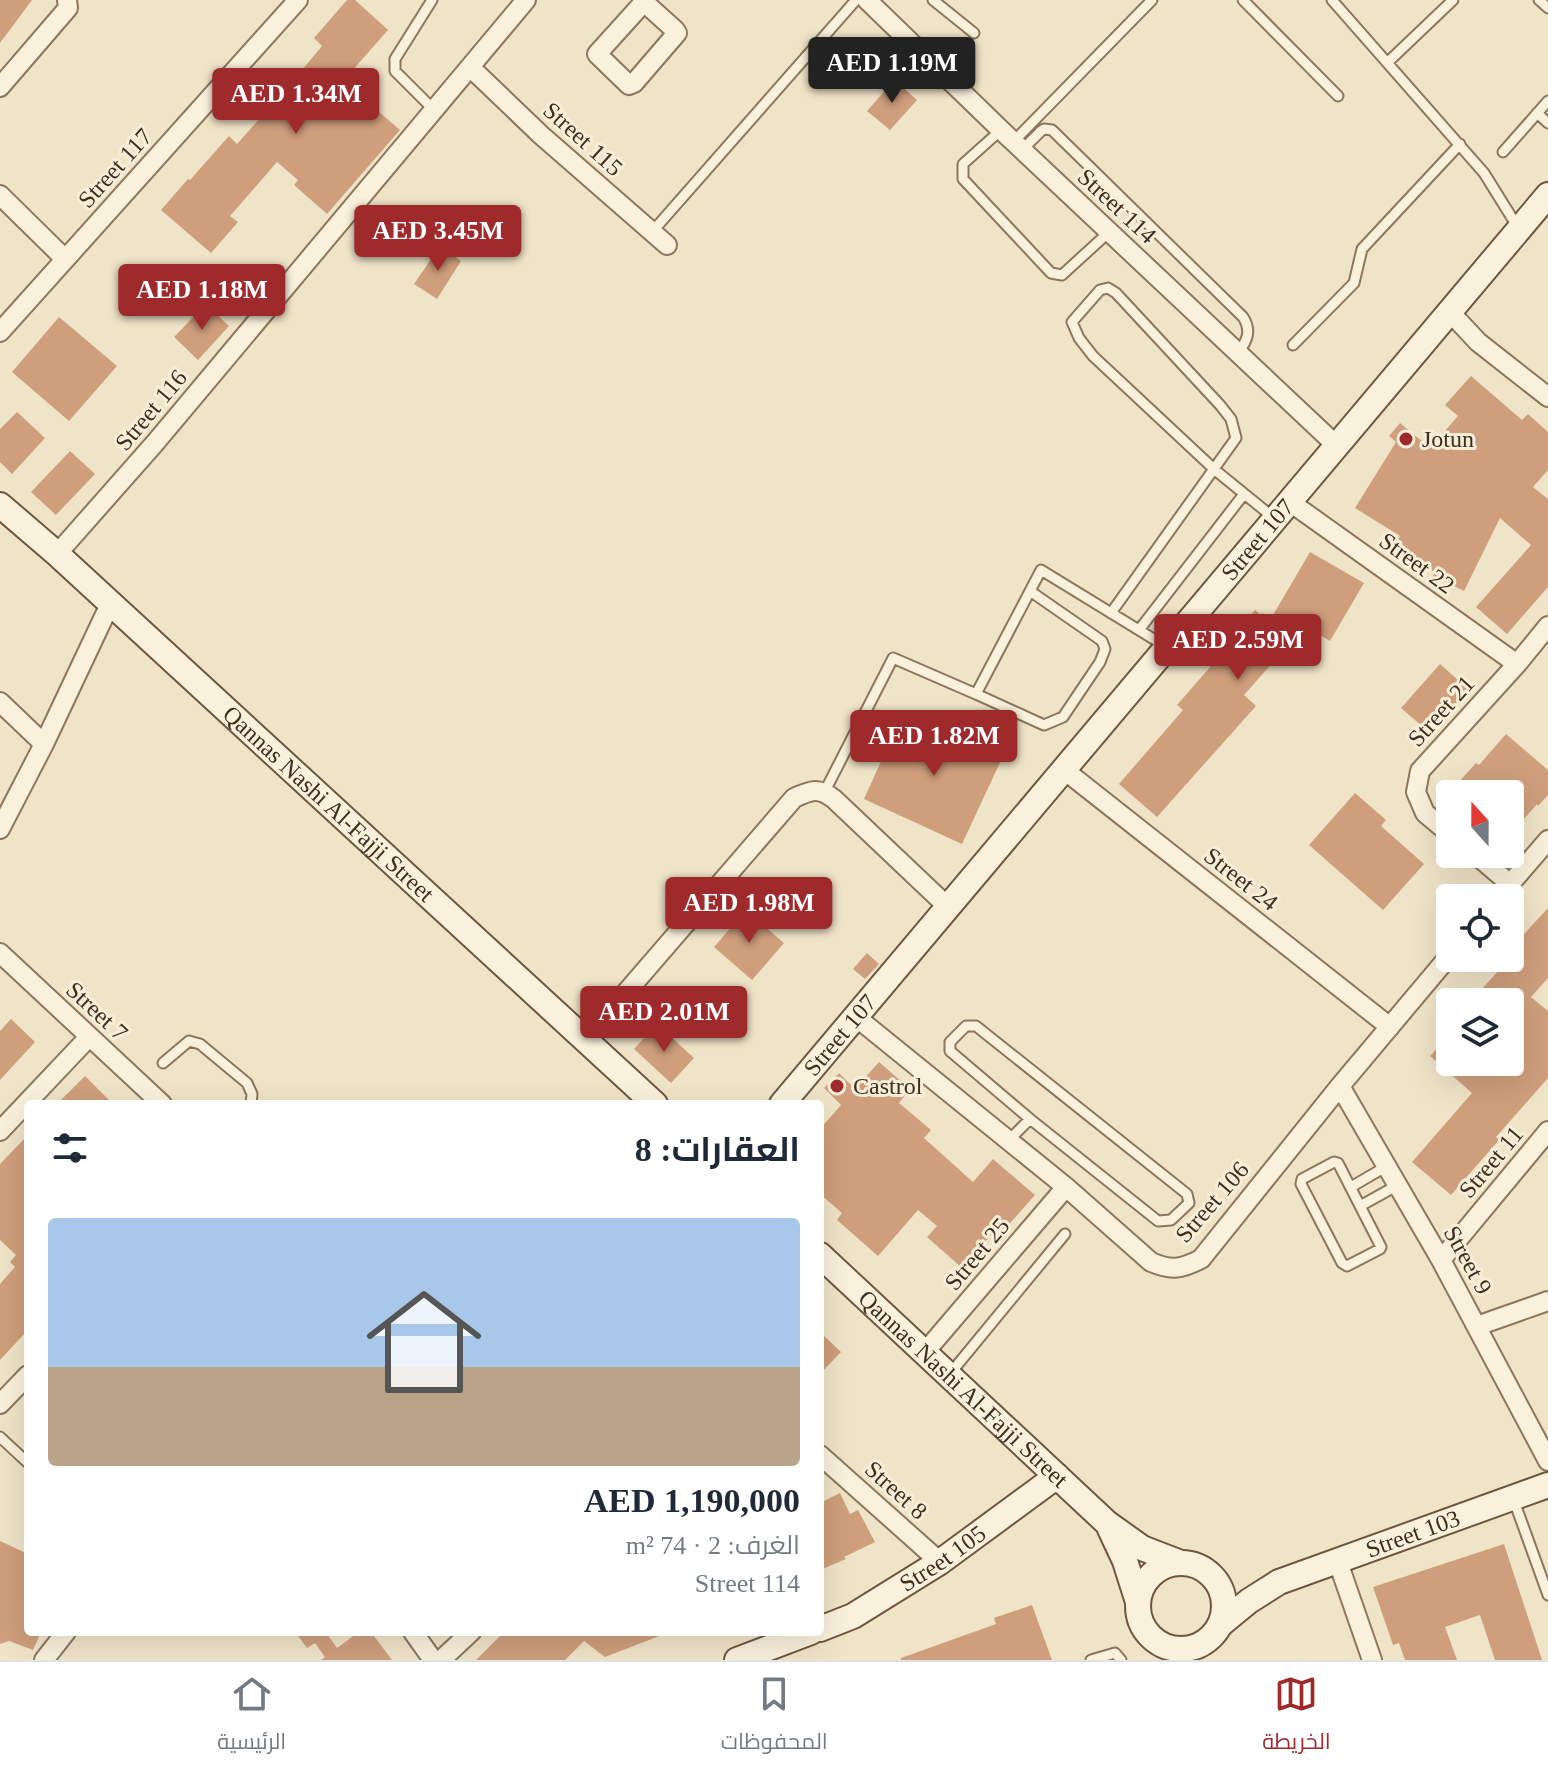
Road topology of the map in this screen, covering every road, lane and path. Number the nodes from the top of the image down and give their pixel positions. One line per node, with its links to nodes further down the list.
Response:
1 (67, 0): 18 (street)
2 (298, 0): 33 (street, Street 117)
3 (432, 0): 21 (lane)
4 (526, 0): 17 (street, Street 116)
5 (856, 0): 30 (lane)
6 (867, 0): 24 (street, Street 114)
7 (933, 0): 15 (lane)
8 (1152, 0): 24 (lane)
9 (1243, 0): 19 (lane)
10 (1332, 0): 16 (lane)
11 (1539, 0): 14 (lane)
12 (643, 1): 12 (street)
13 (1447, 2): 16 (lane)
14 (1548, 8)
15 (974, 33)
16 (1388, 62): 25 (lane)
17 (470, 67): 21 (street, Street 116); 30 (street, Street 115)
18 (0, 87)
19 (1338, 96)
20 (1548, 101): 22 (lane)
21 (434, 110): 44 (street, Street 116)
22 (1537, 113): 23 (lane); 26 (lane)
23 (1548, 123)
24 (1012, 141): 31 (street, Street 114); 31 (lane); 37 (lane)
25 (1460, 144): 29 (lane); 36 (lane)
26 (1503, 152)
27 (0, 195): 33 (street)
28 (1548, 195): 29 (street, Street 107)
29 (1519, 230): 34 (street, Street 107)
30 (652, 232): 32 (street, Street 115)
31 (1109, 232): 37 (street, Street 114)
32 (667, 245)
33 (65, 259): 35 (street, Street 117)
34 (1450, 312): 38 (street); 39 (street, Street 107)
35 (0, 332)
36 (1293, 345)
37 (1238, 353): 39 (street, Street 114)
38 (1548, 397)
39 (1337, 446): 43 (street, Street 107)
40 (1215, 470): 40 (lane); 41 (lane); 47 (lane)
41 (1244, 494): 43 (lane); 49 (lane)
42 (0, 505): 44 (street, Qannas Nashi Al-Fajji Street)
43 (1282, 510): 50 (street, Street 107); 51 (street, Street 22)
44 (57, 554): 46 (street, Qannas Nashi Al-Fajji Street)
45 (1030, 591): 47 (lane); 52 (lane); 52 (lane)
46 (110, 604): 54 (street); 69 (street, Qannas Nashi Al-Fajji Street)
47 (1111, 613): 49 (lane)
48 (1548, 626): 51 (street, Street 21)
49 (1139, 630): 50 (lane)
50 (1167, 647): 55 (street, Street 107)
51 (1517, 664): 57 (street, Street 21)
52 (976, 694): 56 (lane)
53 (0, 702): 54 (street)
54 (44, 744): 58 (street)
55 (1063, 769): 63 (street, Street 107); 67 (street, Street 24)
56 (825, 791): 63 (street); 69 (street)
57 (1436, 822)
58 (0, 829)
59 (1548, 840): 62 (street)
60 (1486, 868): 61 (street)
61 (1499, 884)
62 (1510, 884)
63 (948, 907): 66 (street, Street 107)
64 (0, 953): 68 (street, Street 7)
65 (1436, 972): 67 (street, Street 106)
66 (856, 1017): 76 (street, Street 107); 81 (street, Street 106)
67 (1390, 1027): 71 (street, Street 106)
68 (89, 1037): 72 (street); 73 (street, Street 7)
69 (585, 1040): 75 (street, Qannas Nashi Al-Fajji Street)
70 (163, 1063): 74 (lane)
71 (1340, 1086): 82 (street, Street 9); 84 (street, Street 106)
72 (29, 1100)
73 (158, 1100)
74 (251, 1100)
75 (651, 1100)
76 (785, 1100)
77 (24, 1106): 79 (street)
78 (1030, 1119): 78 (lane); 81 (lane)
79 (0, 1131)
80 (1548, 1131): 89 (street, Street 11)
81 (1009, 1140): 84 (street, Street 106)
82 (1387, 1166): 83 (street, Street 9); 85 (lane)
83 (1398, 1185): 86 (lane); 89 (street, Street 9)
84 (1066, 1187): 92 (street, Street 25)
85 (1351, 1187): 86 (lane); 86 (lane)
86 (1360, 1206)
87 (1065, 1234): 93 (lane)
88 (824, 1259): 92 (street, Qannas Nashi Al-Fajji Street)
89 (1441, 1260): 91 (street, Street 9)
90 (1548, 1301): 91 (street)
91 (1477, 1326): 99 (street, Street 9)
92 (925, 1352): 93 (street, Qannas Nashi Al-Fajji Street)
93 (949, 1375): 100 (street, Qannas Nashi Al-Fajji Street)
94 (24, 1379): 95 (street)
95 (0, 1404)
96 (0, 1437): 97 (lane)
97 (24, 1459)
98 (824, 1459): 104 (street, Street 8)
99 (1548, 1461)
100 (1057, 1476): 103 (street, Qannas Nashi Al-Fajji Street); 104 (street, Street 105)
101 (1548, 1485): 102 (street, Street 103)
102 (1513, 1498): 105 (street, Street 103); 107 (lane)
103 (1107, 1523): 106 (street, Qannas Nashi Al-Fajji Street); 111 (street, Qannas Nashi Al-Fajji Street)
104 (940, 1562): 112 (street, Street 105)
105 (1338, 1562): 109 (street, Street 103); 127 (street)
106 (1181, 1563): 108 (street); 111 (street)
107 (1545, 1574): 110 (lane)
108 (1212, 1575): 109 (street, Street 103); 118 (street)
109 (1279, 1582): 118 (street, Street 103)
110 (1548, 1595)
111 (1138, 1602): 113 (street)
112 (824, 1627)
113 (1144, 1629): 118 (street); 126 (street)
114 (63, 1636): 120 (street)
115 (416, 1636): 121 (street)
116 (467, 1636): 122 (street)
117 (803, 1636): 119 (street)
118 (1209, 1641)
119 (767, 1655): 123 (street)
120 (44, 1660)
121 (433, 1660)
122 (441, 1660)
123 (737, 1660)
124 (1091, 1660): 125 (lane)
125 (1121, 1660)
126 (1158, 1660)
127 (1372, 1660)

